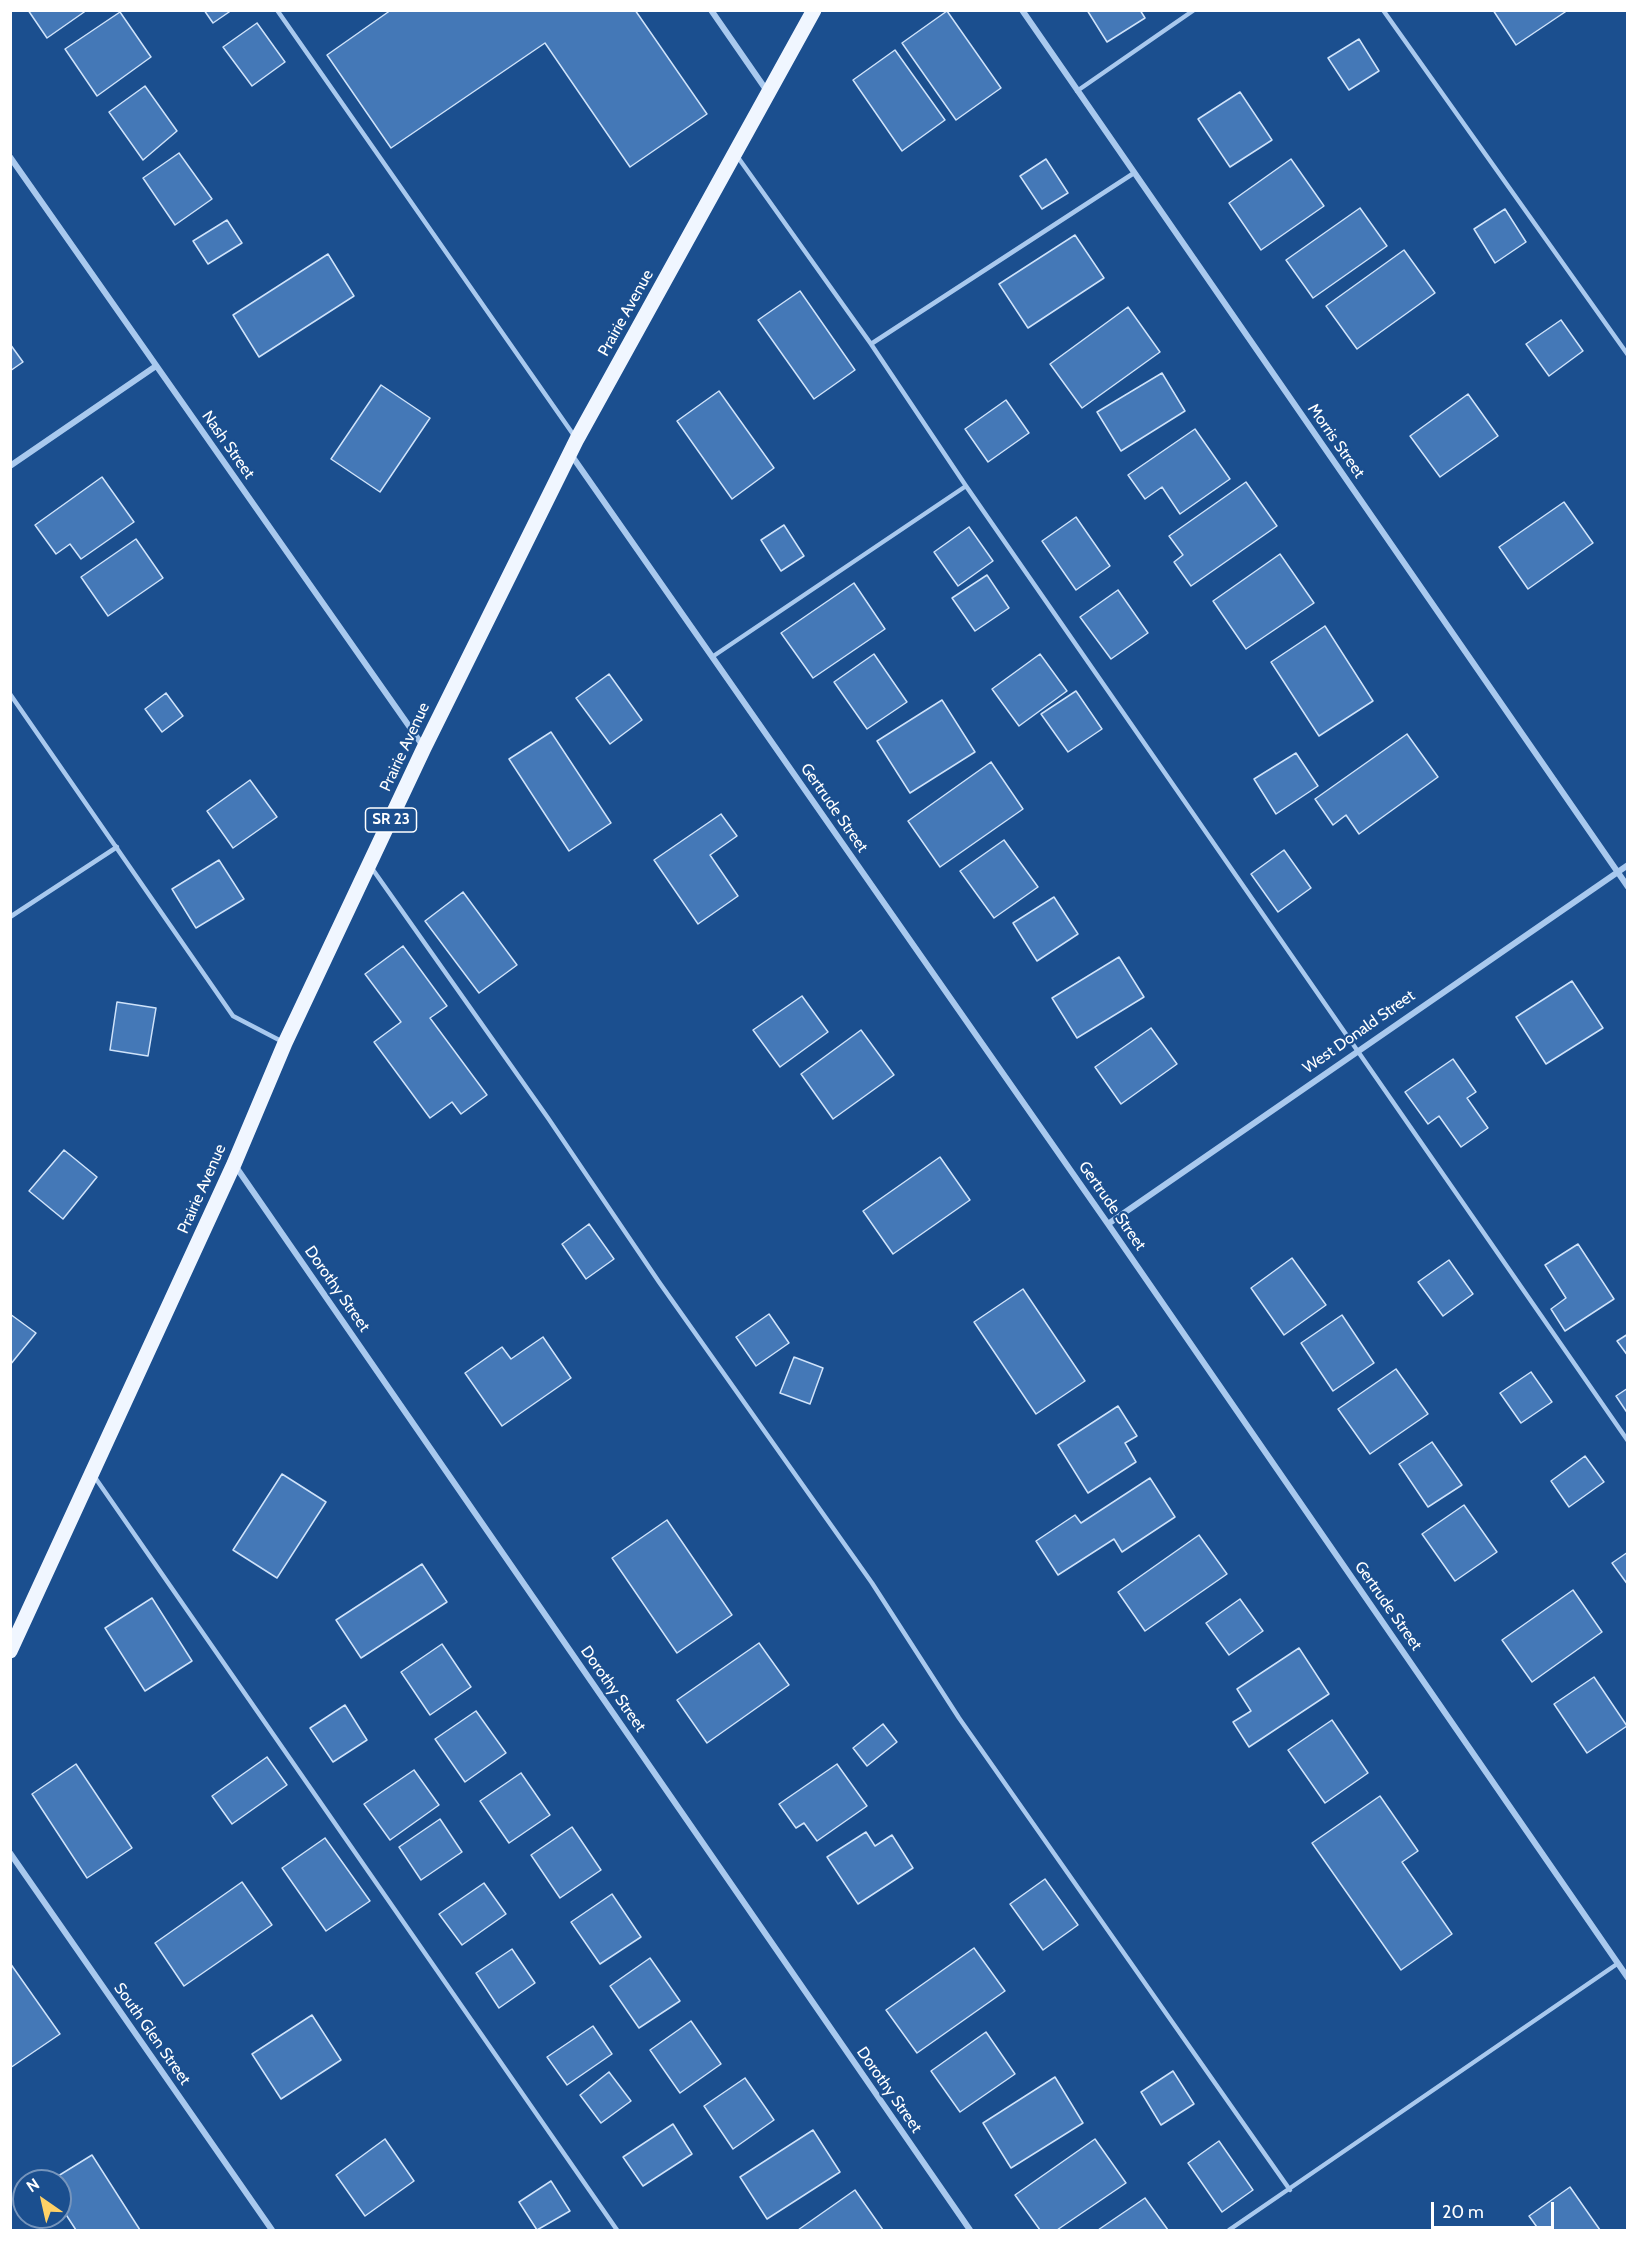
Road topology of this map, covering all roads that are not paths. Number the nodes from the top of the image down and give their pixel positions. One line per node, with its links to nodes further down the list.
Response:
1 (277, 10): 15 (lane)
2 (711, 10): 8 (street)
3 (814, 10): 8 (main road, Prairie Avenue / SR 23)
4 (1022, 10): 7 (street, Morris Street)
5 (1194, 10): 7 (lane)
6 (1383, 10): 13 (lane)
7 (1077, 91): 11 (street, Morris Street)
8 (768, 93): 9 (main road, Prairie Avenue / SR 23)
9 (734, 152): 12 (lane); 15 (main road, Prairie Avenue / SR 23)
10 (10, 157): 14 (street, Nash Street)
11 (1134, 173): 12 (lane); 25 (street, Morris Street)
12 (872, 344): 18 (lane)
13 (1628, 355)
14 (156, 366): 17 (street); 21 (street, Nash Street)
15 (577, 439): 16 (main road, Prairie Avenue / SR 23)
16 (570, 453): 19 (street, Gertrude Street); 21 (main road, Prairie Avenue / SR 23)
17 (10, 466)
18 (966, 486): 19 (lane); 29 (lane)
19 (712, 657): 31 (street, Gertrude Street)
20 (10, 694): 22 (lane)
21 (424, 748): 23 (main road, Prairie Avenue / SR 23)
22 (117, 847): 27 (lane); 28 (lane)
23 (370, 865): 28 (main road, Prairie Avenue / SR 23); 38 (lane)
24 (1628, 865): 25 (street, West Donald Street)
25 (1617, 872): 26 (street, Morris Street); 29 (street, West Donald Street)
26 (1628, 887)
27 (10, 916)
28 (285, 1043): 30 (main road, Prairie Avenue / SR 23)
29 (1356, 1050): 31 (street, West Donald Street); 32 (lane)
30 (234, 1164): 33 (main road, Prairie Avenue / SR 23); 41 (street, Dorothy Street)
31 (1108, 1224): 36 (street, Gertrude Street)
32 (1628, 1441)
33 (92, 1473): 34 (main road, Prairie Avenue / SR 23); 40 (lane)
34 (10, 1651)
35 (10, 1853): 39 (street, South Glen Street)
36 (1617, 1964): 37 (street, Gertrude Street); 38 (lane)
37 (1628, 1978)
38 (1290, 2190): 42 (lane)
39 (272, 2230)
40 (617, 2230)
41 (970, 2230)
42 (1229, 2230)

